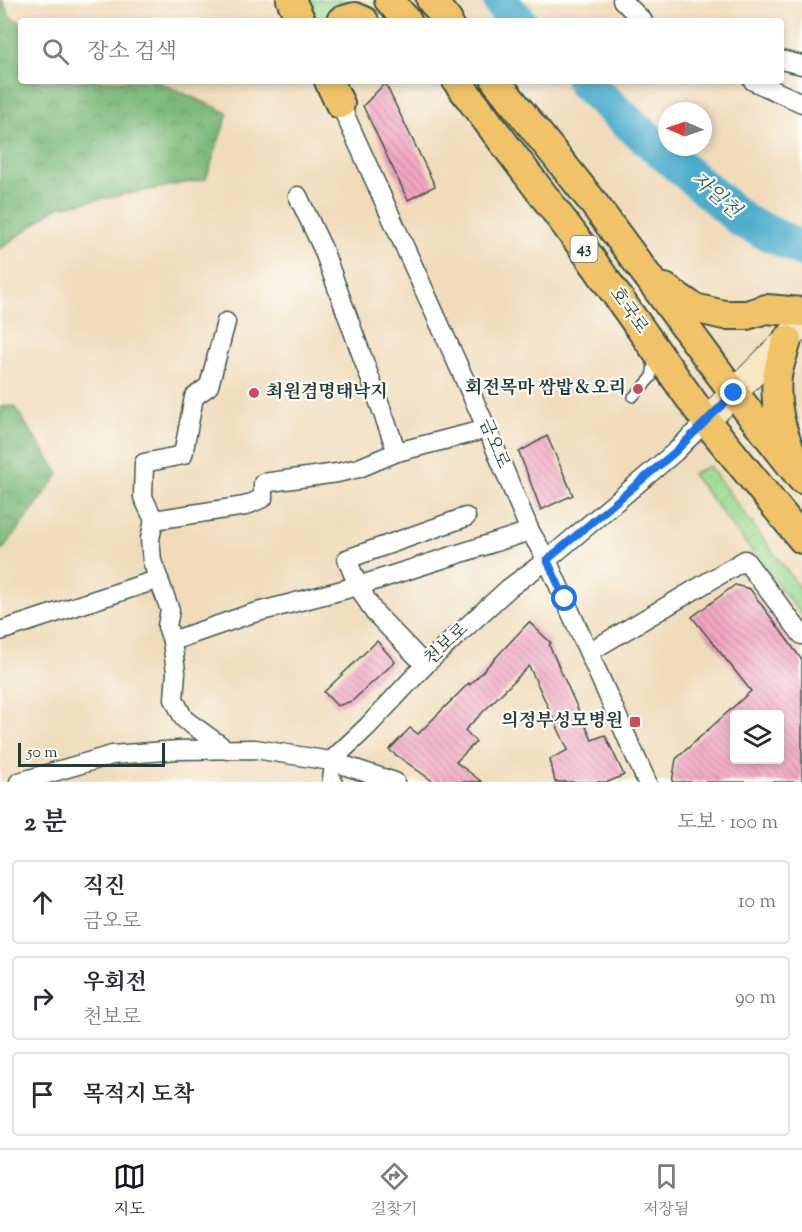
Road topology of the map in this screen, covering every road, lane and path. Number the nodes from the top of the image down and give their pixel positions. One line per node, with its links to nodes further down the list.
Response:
1 (291, 0): 5 (main road)
2 (389, 0): 6 (main road)
3 (431, 0): 7 (main road)
4 (622, 0): 8 (street)
5 (300, 18)
6 (404, 18)
7 (446, 18)
8 (640, 18)
9 (784, 61): 10 (street)
10 (802, 65)
11 (459, 84): 21 (main road, 호국로 / 43)
12 (498, 84): 17 (main road, 호국로 / 43)
13 (760, 84): 15 (street)
14 (336, 89): 25 (street, 금오로)
15 (802, 103)
16 (298, 196): 26 (street)
17 (638, 264): 18 (main road); 22 (main road, 호국로 / 43)
18 (802, 312)
19 (226, 322): 29 (street)
20 (794, 332): 22 (main road, 천보로); 27 (main road)
21 (655, 350): 23 (lane); 24 (main road, 호국로 / 43)
22 (734, 393): 24 (main road, 천보로); 27 (main road, 호국로 / 43)
23 (633, 397)
24 (706, 421): 31 (main road, 호국로 / 43); 32 (street, 천보로)
25 (487, 429): 26 (street); 30 (street, 금오로)
26 (397, 452): 29 (street)
27 (802, 478)
28 (466, 518): 34 (street)
29 (154, 520): 33 (street)
30 (530, 531): 32 (street, 금오로); 34 (street)
31 (802, 539)
32 (547, 560): 38 (street, 금오로); 39 (street, 천보로)
33 (159, 579): 35 (street); 37 (street)
34 (358, 586): 37 (street); 39 (street)
35 (0, 631)
36 (802, 635): 38 (street)
37 (172, 640): 40 (street)
38 (589, 652): 46 (street, 금오로)
39 (425, 665): 41 (street, 천보로)
40 (228, 750): 41 (street); 42 (street)
41 (331, 760): 43 (lane); 44 (lane); 45 (street)
42 (19, 782)
43 (327, 782)
44 (337, 782)
45 (395, 782)
46 (646, 782)

